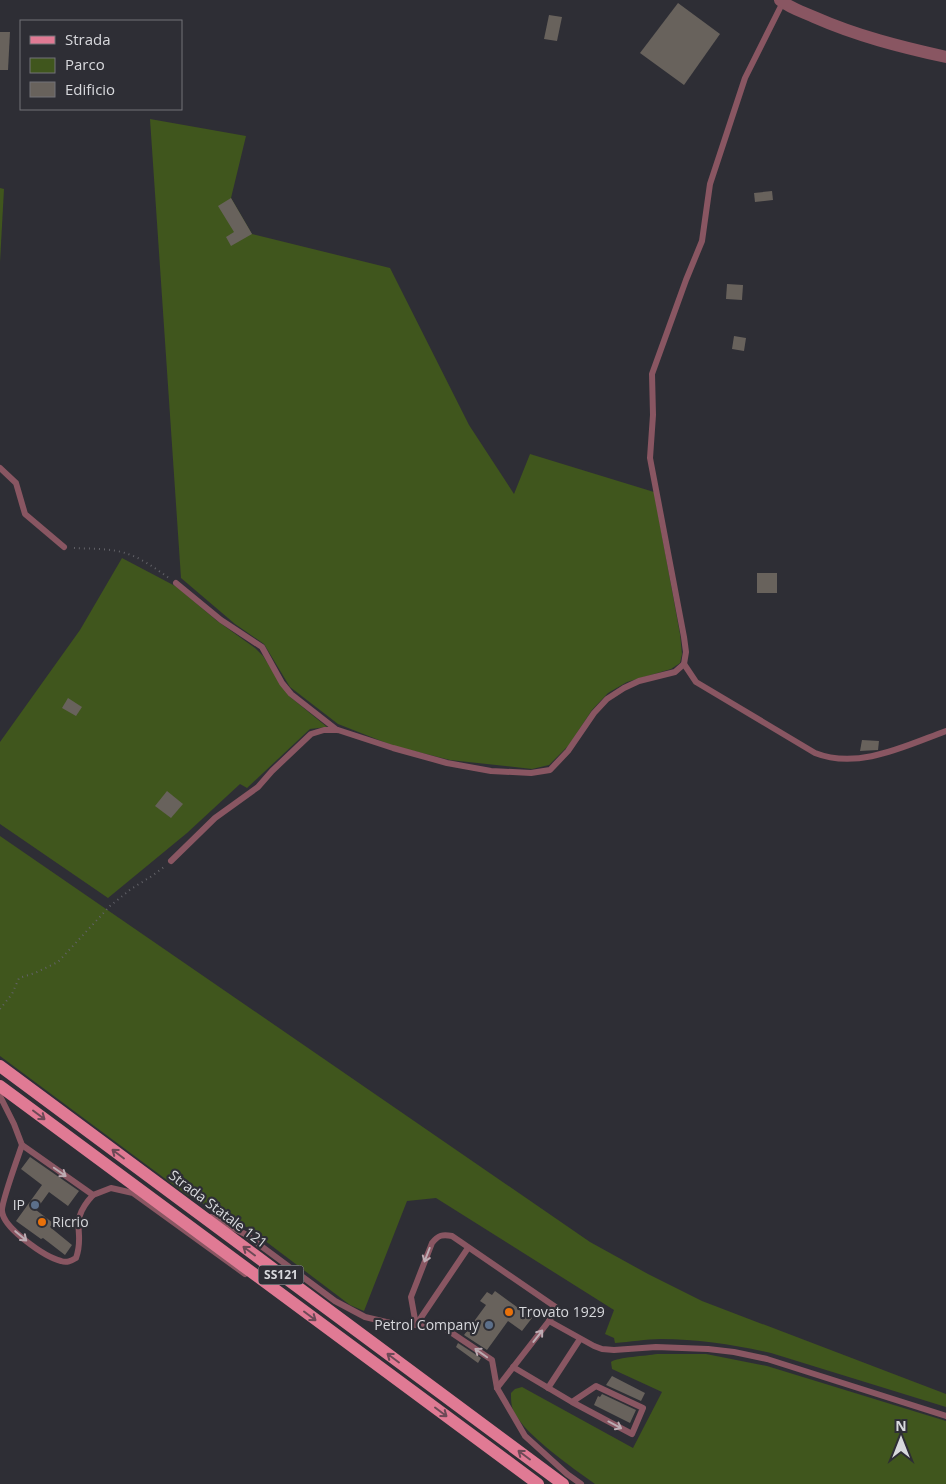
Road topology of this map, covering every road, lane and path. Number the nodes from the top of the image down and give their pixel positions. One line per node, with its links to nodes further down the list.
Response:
1 (788, 3): 2 (street); 6 (lane)
2 (946, 57)
3 (0, 468): 4 (lane)
4 (64, 547): 5 (path)
5 (176, 583): 7 (lane)
6 (684, 664): 7 (lane); 8 (lane)
7 (338, 730): 9 (lane)
8 (946, 732)
9 (172, 861): 10 (path)
10 (0, 1009)
11 (0, 1066): 16 (main road, Strada Statale 121 / SS121, one-way to 11)
12 (0, 1086): 18 (main road, SS121, one-way to 18)
13 (0, 1096): 14 (lane)
14 (22, 1145): 15 (lane, one-way to 15); 15 (lane, one-way to 15)
15 (93, 1195): 18 (lane)
16 (183, 1202): 20 (lane); 28 (main road, Strada Statale 121 / SS121, one-way to 16)
17 (468, 1248): 19 (lane); 20 (lane); 20 (lane, one-way to 20)
18 (282, 1294): 27 (main road, SS121, one-way to 27)
19 (549, 1321): 21 (lane); 22 (lane, one-way to 19)
20 (416, 1324): 23 (lane, one-way to 20)
21 (580, 1339): 24 (lane); 26 (lane)
22 (513, 1367): 23 (lane); 24 (lane)
23 (497, 1388): 29 (lane)
24 (548, 1388): 25 (lane)
25 (572, 1402): 25 (lane, one-way to 25)
26 (946, 1416)
27 (538, 1484)
28 (563, 1484)
29 (581, 1484)

